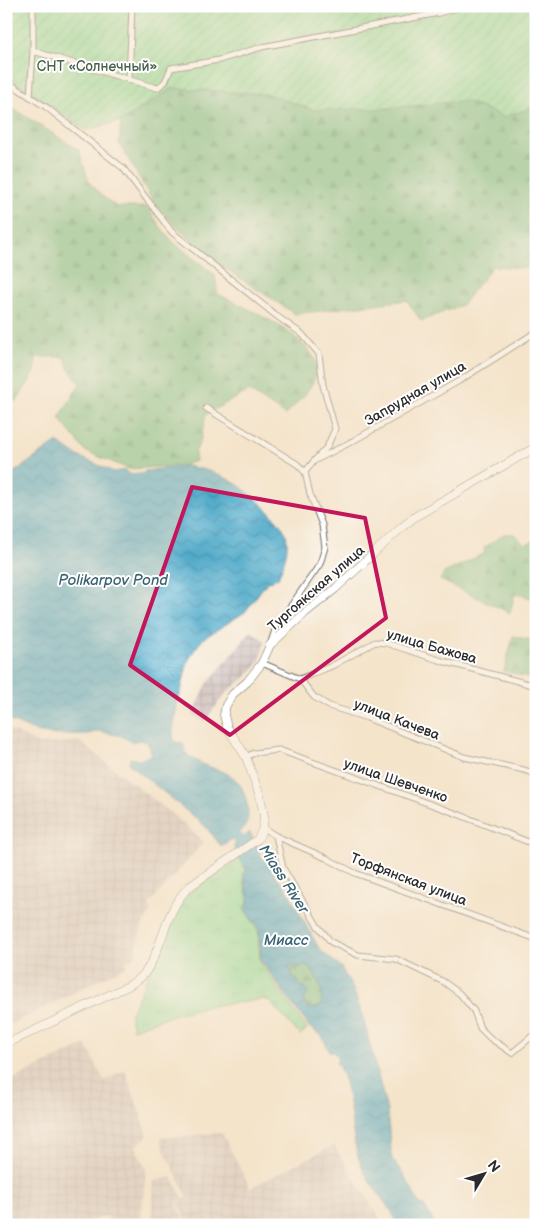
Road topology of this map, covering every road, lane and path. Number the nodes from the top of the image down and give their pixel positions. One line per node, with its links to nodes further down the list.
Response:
1 (33, 6): 4 (street)
2 (132, 6): 5 (street)
3 (463, 6): 5 (street)
4 (33, 51): 5 (street); 7 (street)
5 (129, 80)
6 (6, 81): 7 (street)
7 (30, 97): 11 (street)
8 (536, 332): 11 (street, Запрудная улица)
9 (206, 408): 12 (street)
10 (536, 447): 13 (main road, Тургоякская улица)
11 (314, 460): 12 (street, Запрудная улица)
12 (305, 472): 13 (street)
13 (270, 645): 14 (main road, Тургоякская улица)
14 (262, 663): 15 (street, улица Качева); 17 (main road, Тургоякская улица)
15 (300, 679): 16 (street, улица Бажова); 18 (street, улица Качева)
16 (536, 686)
17 (246, 757): 19 (main road, Тургоякская улица); 21 (street, улица Шевченко)
18 (536, 774)
19 (263, 828): 20 (street, Торфянская улица); 24 (main road, Тургоякская улица)
20 (276, 836): 22 (street, Торфянская улица); 23 (street)
21 (536, 845)
22 (536, 939)
23 (536, 1033)
24 (6, 1044)

